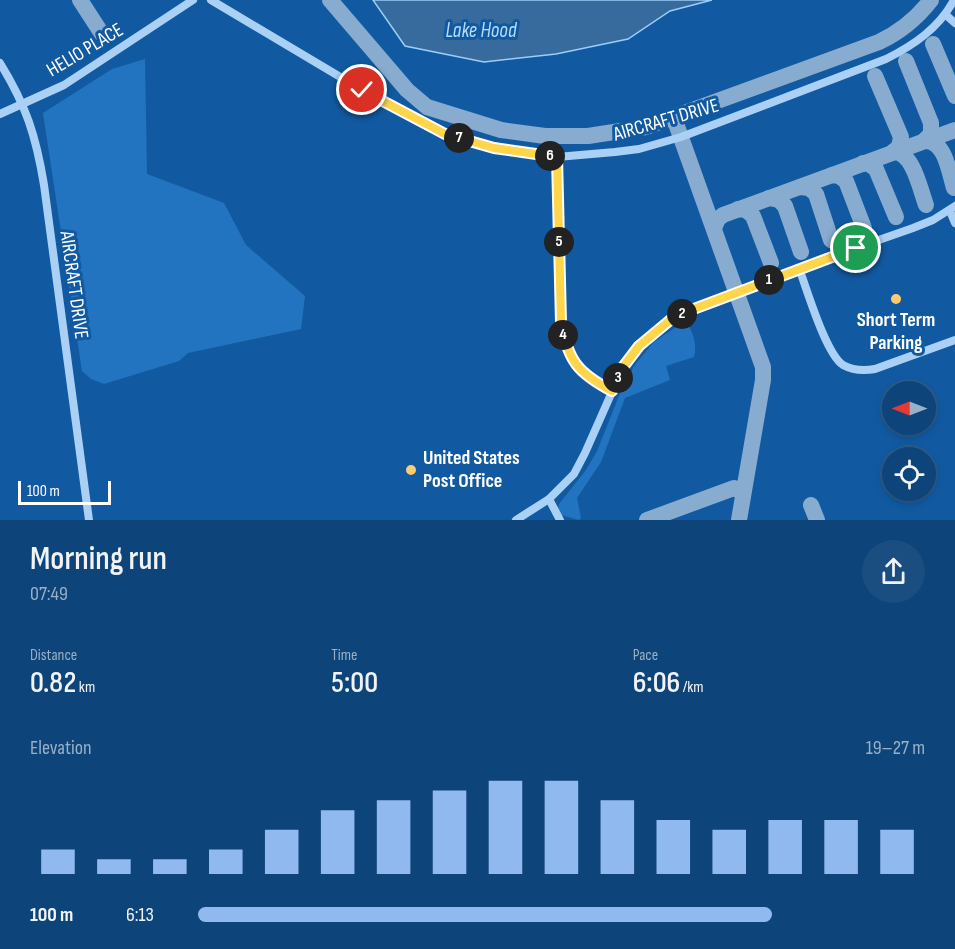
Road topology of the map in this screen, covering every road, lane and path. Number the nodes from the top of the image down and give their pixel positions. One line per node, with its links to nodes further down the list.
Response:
1 (193, 0): 7 (street, HELIO PLACE)
2 (211, 0): 9 (street, AIRCRAFT DRIVE)
3 (954, 0): 4 (street, AIRCRAFT DRIVE)
4 (946, 15): 5 (street); 9 (street, AIRCRAFT DRIVE)
5 (955, 23)
6 (0, 63): 7 (street, AIRCRAFT DRIVE)
7 (23, 103): 8 (street, HELIO PLACE); 16 (street, AIRCRAFT DRIVE)
8 (0, 114)
9 (557, 157): 14 (street)
10 (953, 208): 11 (street); 12 (street)
11 (955, 223)
12 (799, 268): 13 (street); 14 (street)
13 (955, 340)
14 (612, 391): 15 (street)
15 (549, 499): 17 (street); 18 (street)
16 (89, 520)
17 (516, 520)
18 (560, 520)

